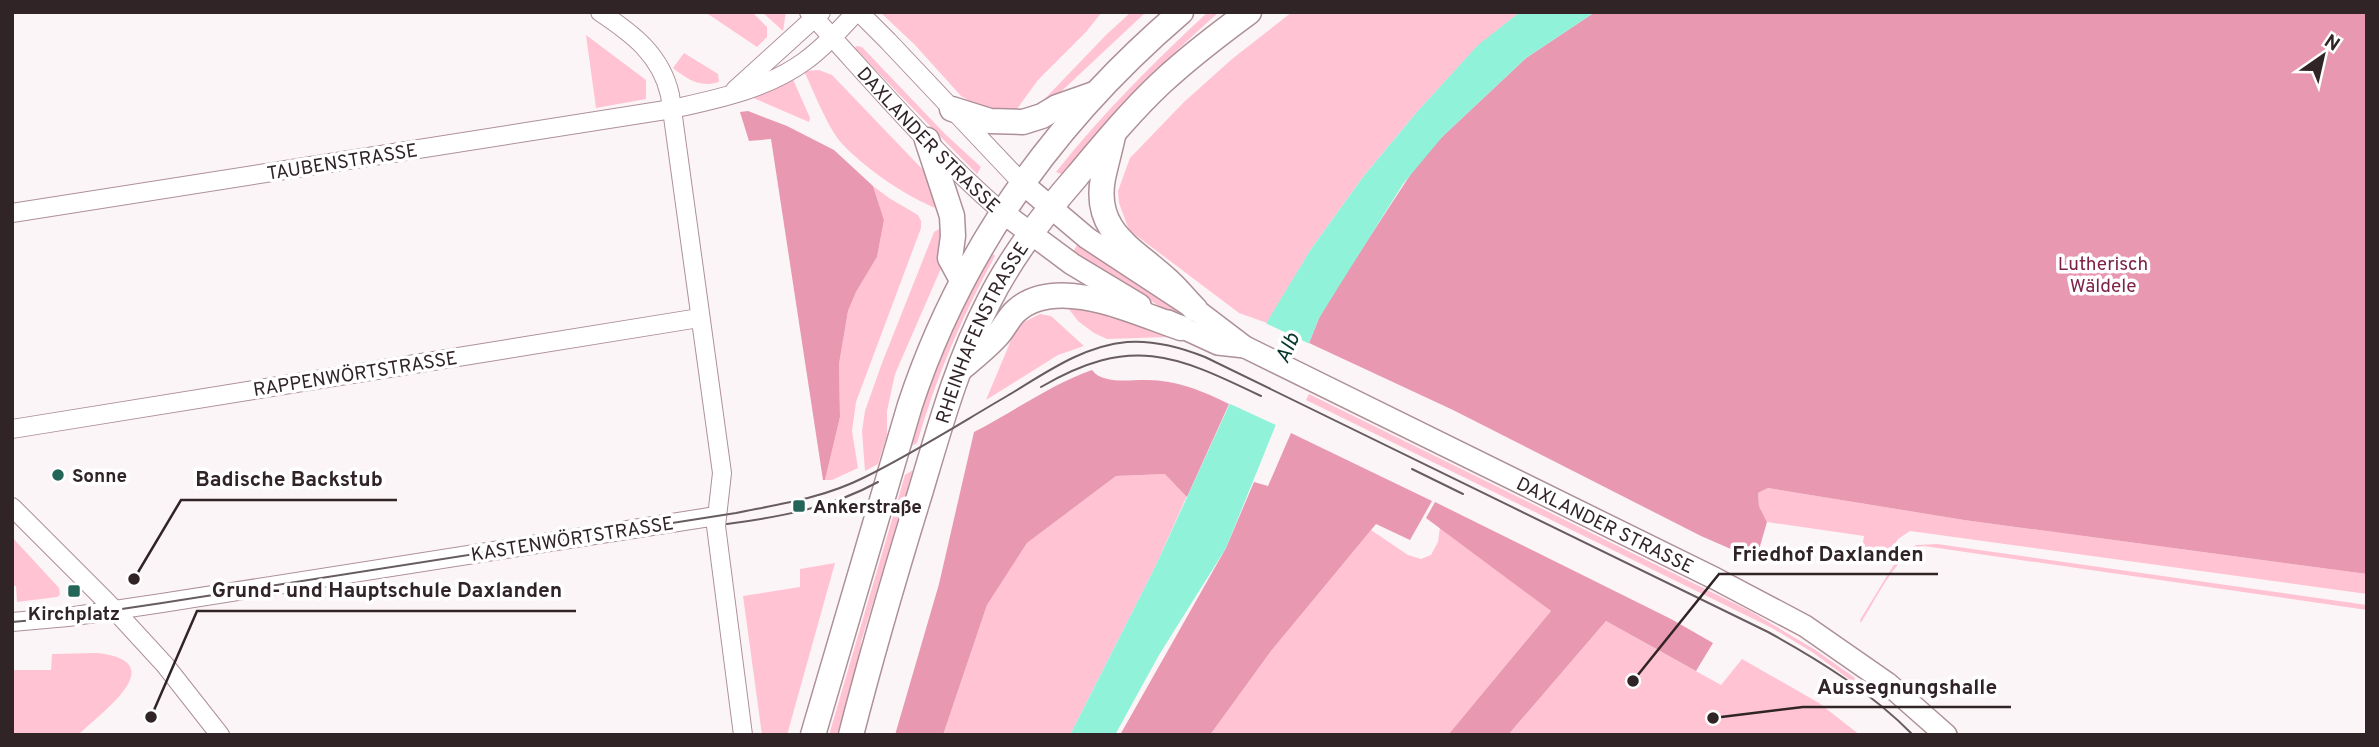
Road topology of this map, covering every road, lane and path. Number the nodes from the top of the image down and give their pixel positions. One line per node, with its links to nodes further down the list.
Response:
1 (600, 12): 9 (street)
2 (857, 12): 6 (street, TAUBENSTRASSE); 10 (street, DAXLANDER STRASSE)
3 (1181, 12): 8 (main road, RHEINHAFENSTRASSE)
4 (1249, 12): 11 (main road, RHEINHAFENSTRASSE)
5 (815, 14): 6 (street, DAXLANDER STRASSE); 7 (street)
6 (833, 38): 7 (street, TAUBENSTRASSE); 12 (street, DAXLANDER STRASSE)
7 (733, 92): 9 (street, TAUBENSTRASSE)
8 (1095, 94): 10 (main road); 13 (main road, RHEINHAFENSTRASSE)
9 (672, 109): 16 (street, TAUBENSTRASSE); 19 (street)
10 (952, 109): 13 (street, DAXLANDER STRASSE)
11 (1114, 132): 14 (main road, RHEINHAFENSTRASSE); 20 (main road)
12 (927, 140): 15 (street, DAXLANDER STRASSE); 18 (main road)
13 (1023, 183): 14 (street, DAXLANDER STRASSE); 15 (main road, RHEINHAFENSTRASSE)
14 (1049, 208): 17 (main road, RHEINHAFENSTRASSE); 20 (street, DAXLANDER STRASSE)
15 (1002, 212): 17 (street, DAXLANDER STRASSE); 18 (main road, RHEINHAFENSTRASSE)
16 (12, 213)
17 (1030, 233): 20 (street, DAXLANDER STRASSE); 21 (main road, RHEINHAFENSTRASSE)
18 (962, 280): 29 (main road, RHEINHAFENSTRASSE)
19 (699, 318): 22 (street, RAPPENWÖRTSTRASSE); 24 (street)
20 (1188, 318): 21 (main road); 31 (street, DAXLANDER STRASSE)
21 (959, 370): 30 (main road, RHEINHAFENSTRASSE)
22 (12, 429)
23 (12, 507): 25 (street)
24 (716, 516): 25 (street, KASTENWÖRTSTRASSE); 28 (street)
25 (114, 610): 26 (street, KASTENWÖRTSTRASSE); 27 (street)
26 (12, 622)
27 (220, 735)
28 (743, 735)
29 (813, 735)
30 (851, 735)
31 (1946, 735)

